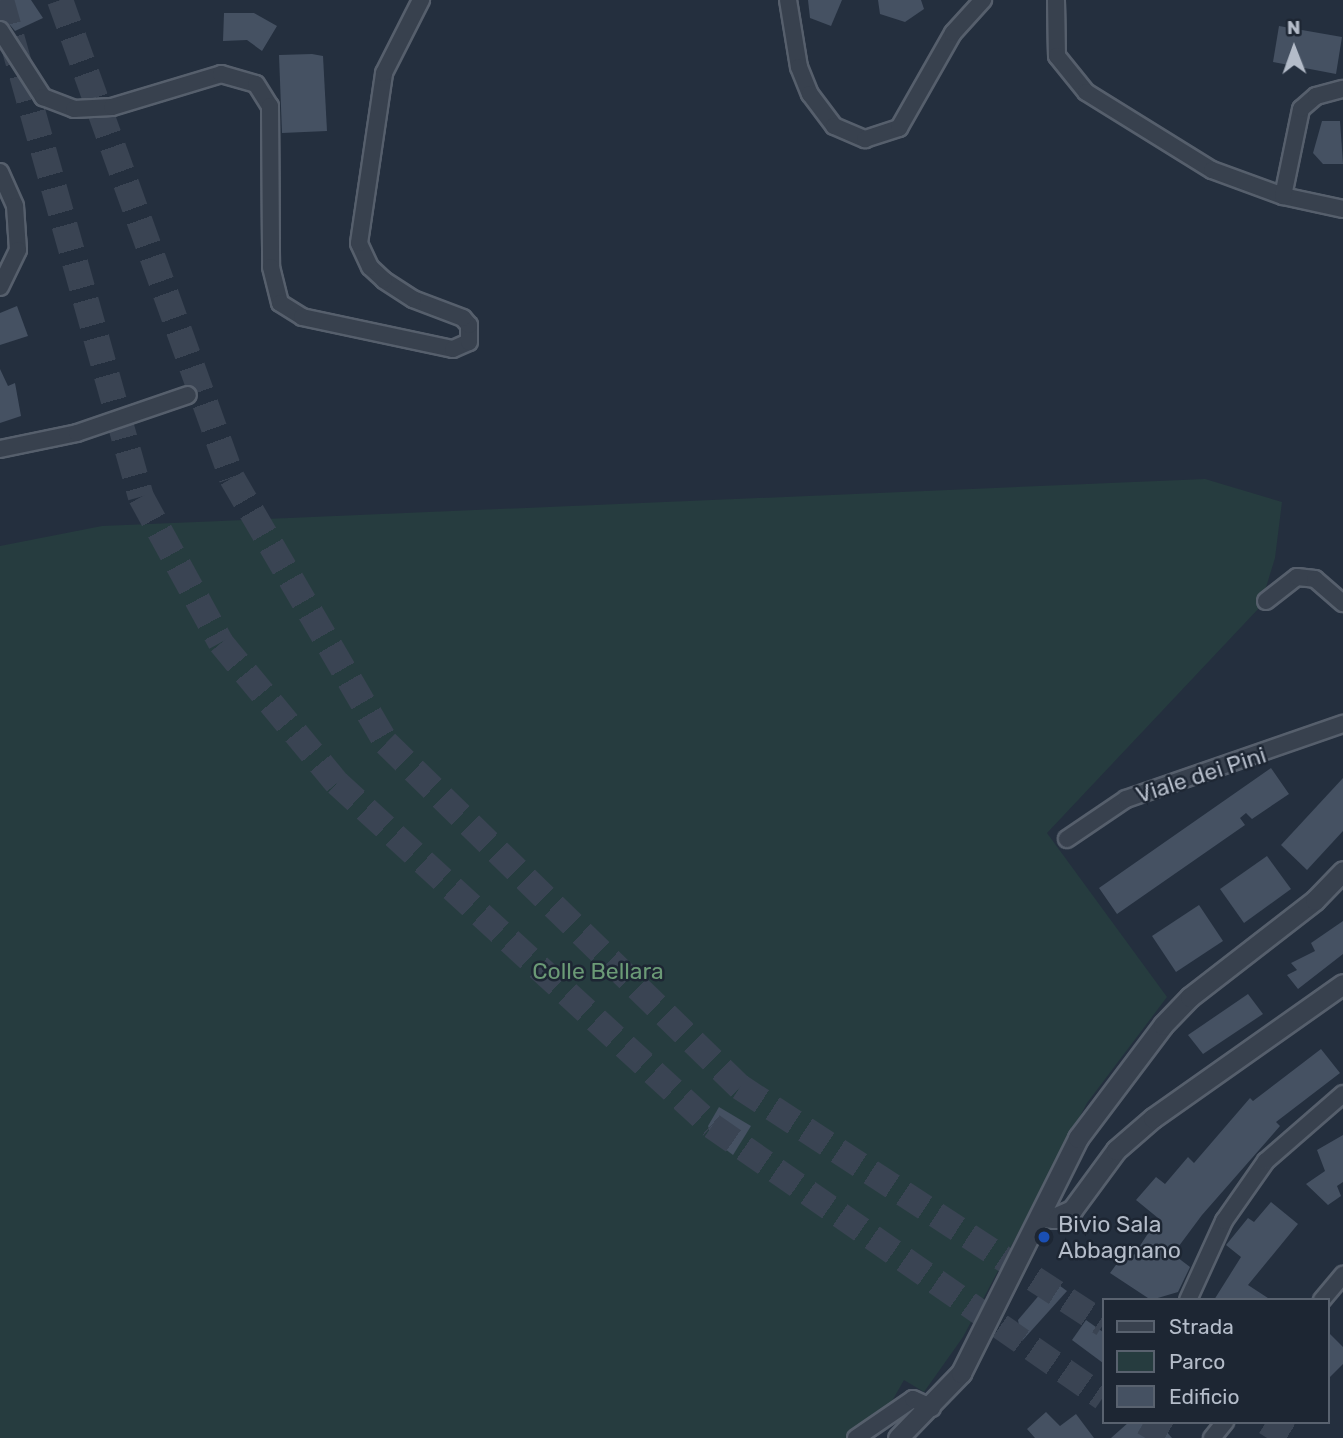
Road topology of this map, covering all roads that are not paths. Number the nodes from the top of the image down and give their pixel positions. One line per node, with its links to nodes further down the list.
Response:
1 (421, 0): 5 (street)
2 (788, 0): 3 (street)
3 (983, 0)
4 (1056, 0): 8 (street)
5 (0, 30)
6 (1343, 89): 8 (street)
7 (0, 172): 10 (street)
8 (1283, 196): 9 (street)
9 (1343, 209)
10 (0, 287)
11 (188, 395): 12 (street)
12 (0, 449)
13 (1266, 601): 14 (street)
14 (1343, 603)
15 (1343, 724): 16 (street, Viale dei Pini)
16 (1067, 839)
17 (1343, 871): 20 (street)
18 (1343, 984): 20 (street)
19 (1343, 1094): 22 (street)
20 (1040, 1217): 24 (street)
21 (1343, 1275): 23 (street)
22 (1189, 1298)
23 (1324, 1298)
24 (932, 1408): 26 (street); 27 (street)
25 (1223, 1424): 28 (street)
26 (856, 1438)
27 (898, 1438)
28 (1212, 1438)

